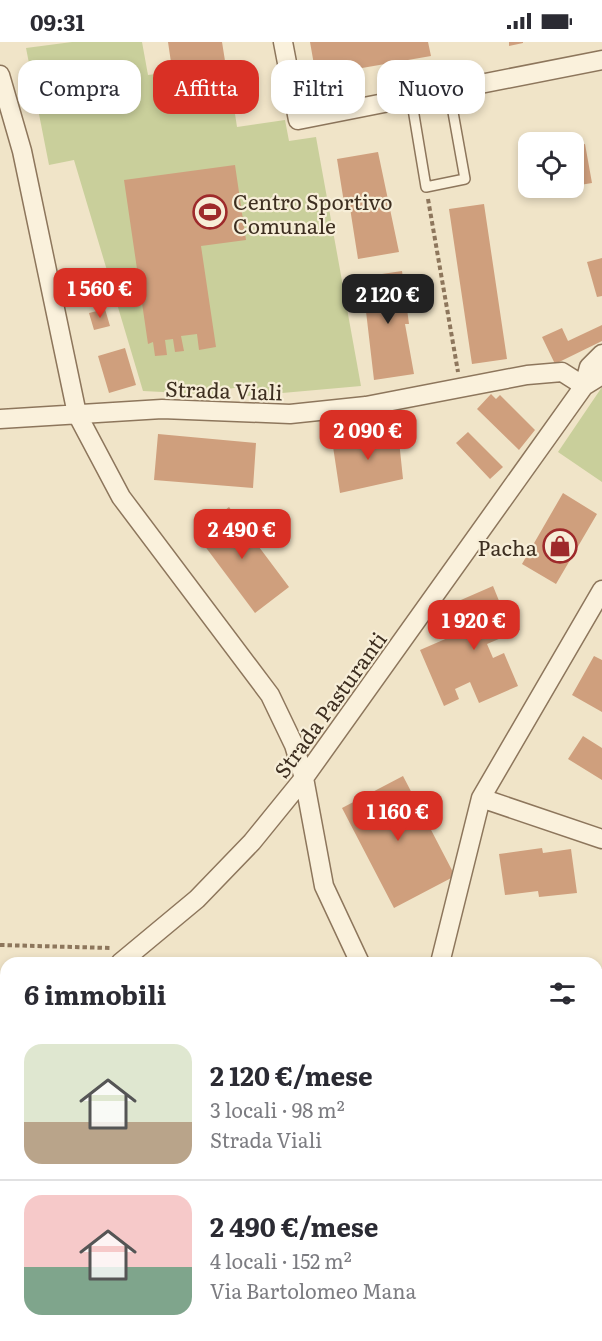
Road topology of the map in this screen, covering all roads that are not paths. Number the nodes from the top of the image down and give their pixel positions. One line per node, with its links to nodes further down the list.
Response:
1 (283, 42): 5 (street)
2 (602, 60): 4 (street)
3 (0, 75): 11 (street)
4 (485, 83)
5 (377, 104)
6 (414, 114): 7 (lane)
7 (453, 114)
8 (602, 354): 10 (street, Strada Pasturanti)
9 (602, 375): 10 (street, Strada Pasturanti)
10 (584, 386): 11 (street, Strada Viali); 14 (street, Strada Pasturanti)
11 (76, 414): 12 (street, Strada Viali); 14 (street)
12 (0, 419)
13 (602, 590): 15 (street)
14 (304, 778): 17 (street, Strada Pasturanti); 18 (street)
15 (481, 798): 16 (street); 19 (street)
16 (602, 839)
17 (127, 957)
18 (357, 957)
19 (441, 957)

